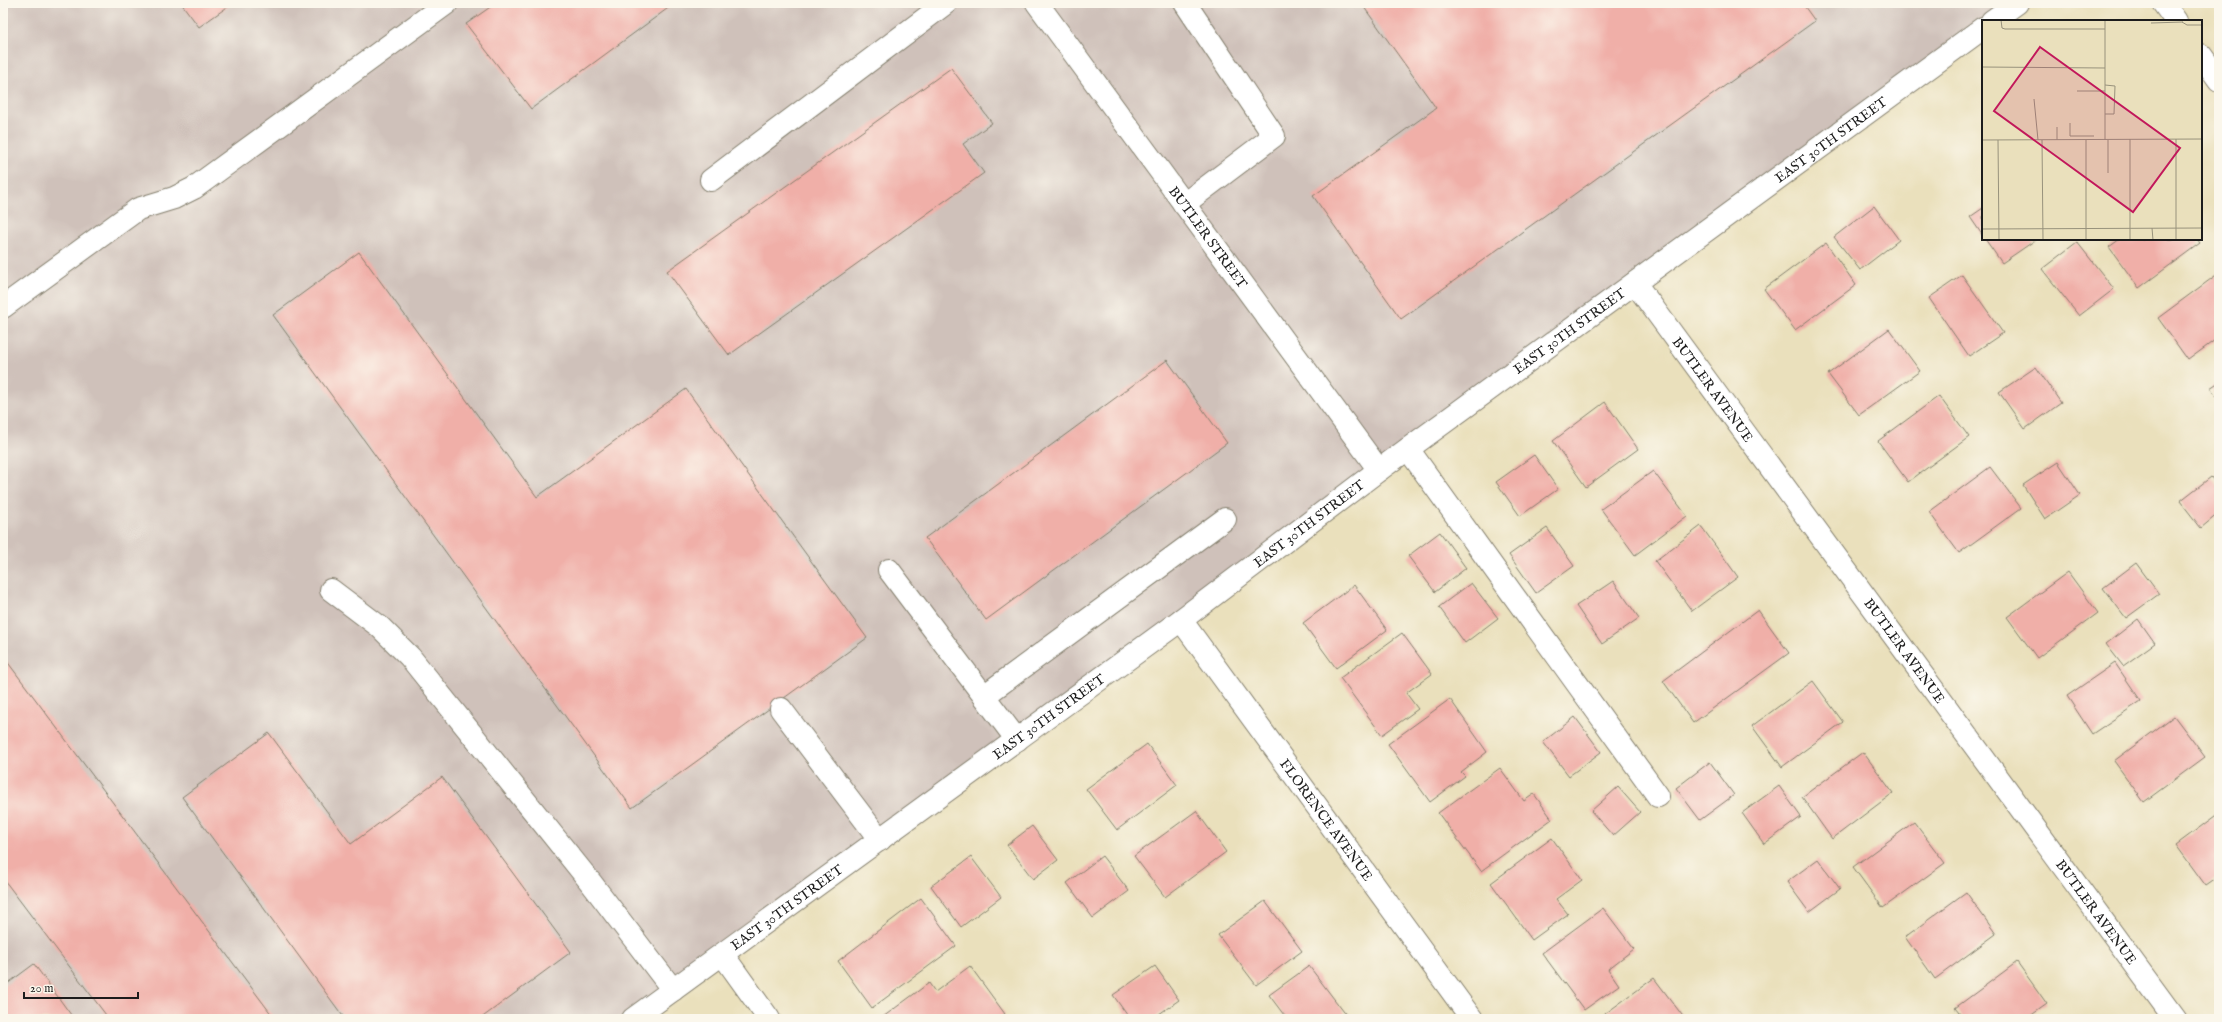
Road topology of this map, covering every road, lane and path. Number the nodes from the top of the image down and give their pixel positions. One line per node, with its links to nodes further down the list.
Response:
1 (447, 3): 15 (street)
2 (946, 3): 12 (street)
3 (1037, 3): 13 (street, BUTLER STREET)
4 (1184, 3): 13 (street)
5 (2017, 3): 7 (street)
6 (2163, 3): 8 (street)
7 (1993, 20)
8 (2175, 20)
9 (1982, 29): 14 (street, EAST 30TH STREET)
10 (2202, 56): 11 (street)
11 (2219, 80)
12 (711, 180)
13 (1184, 204): 17 (street, BUTLER STREET)
14 (1635, 283): 16 (street, EAST 30TH STREET); 32 (street, BUTLER AVENUE)
15 (3, 307)
16 (1408, 449): 17 (street, EAST 30TH STREET); 25 (street)
17 (1379, 470): 21 (street, EAST 30TH STREET)
18 (1225, 519): 22 (street)
19 (889, 570): 22 (street)
20 (331, 590): 28 (street)
21 (1181, 620): 24 (street, EAST 30TH STREET); 31 (street, FLORENCE AVENUE)
22 (984, 696): 24 (street)
23 (781, 709): 26 (street)
24 (1017, 740): 26 (street, EAST 30TH STREET)
25 (1658, 796)
26 (880, 840): 27 (street, EAST 30TH STREET)
27 (722, 955): 28 (street, EAST 30TH STREET); 30 (street)
28 (673, 990): 29 (street, EAST 30TH STREET)
29 (633, 1019)
30 (769, 1019)
31 (1472, 1019)
32 (2175, 1019)

